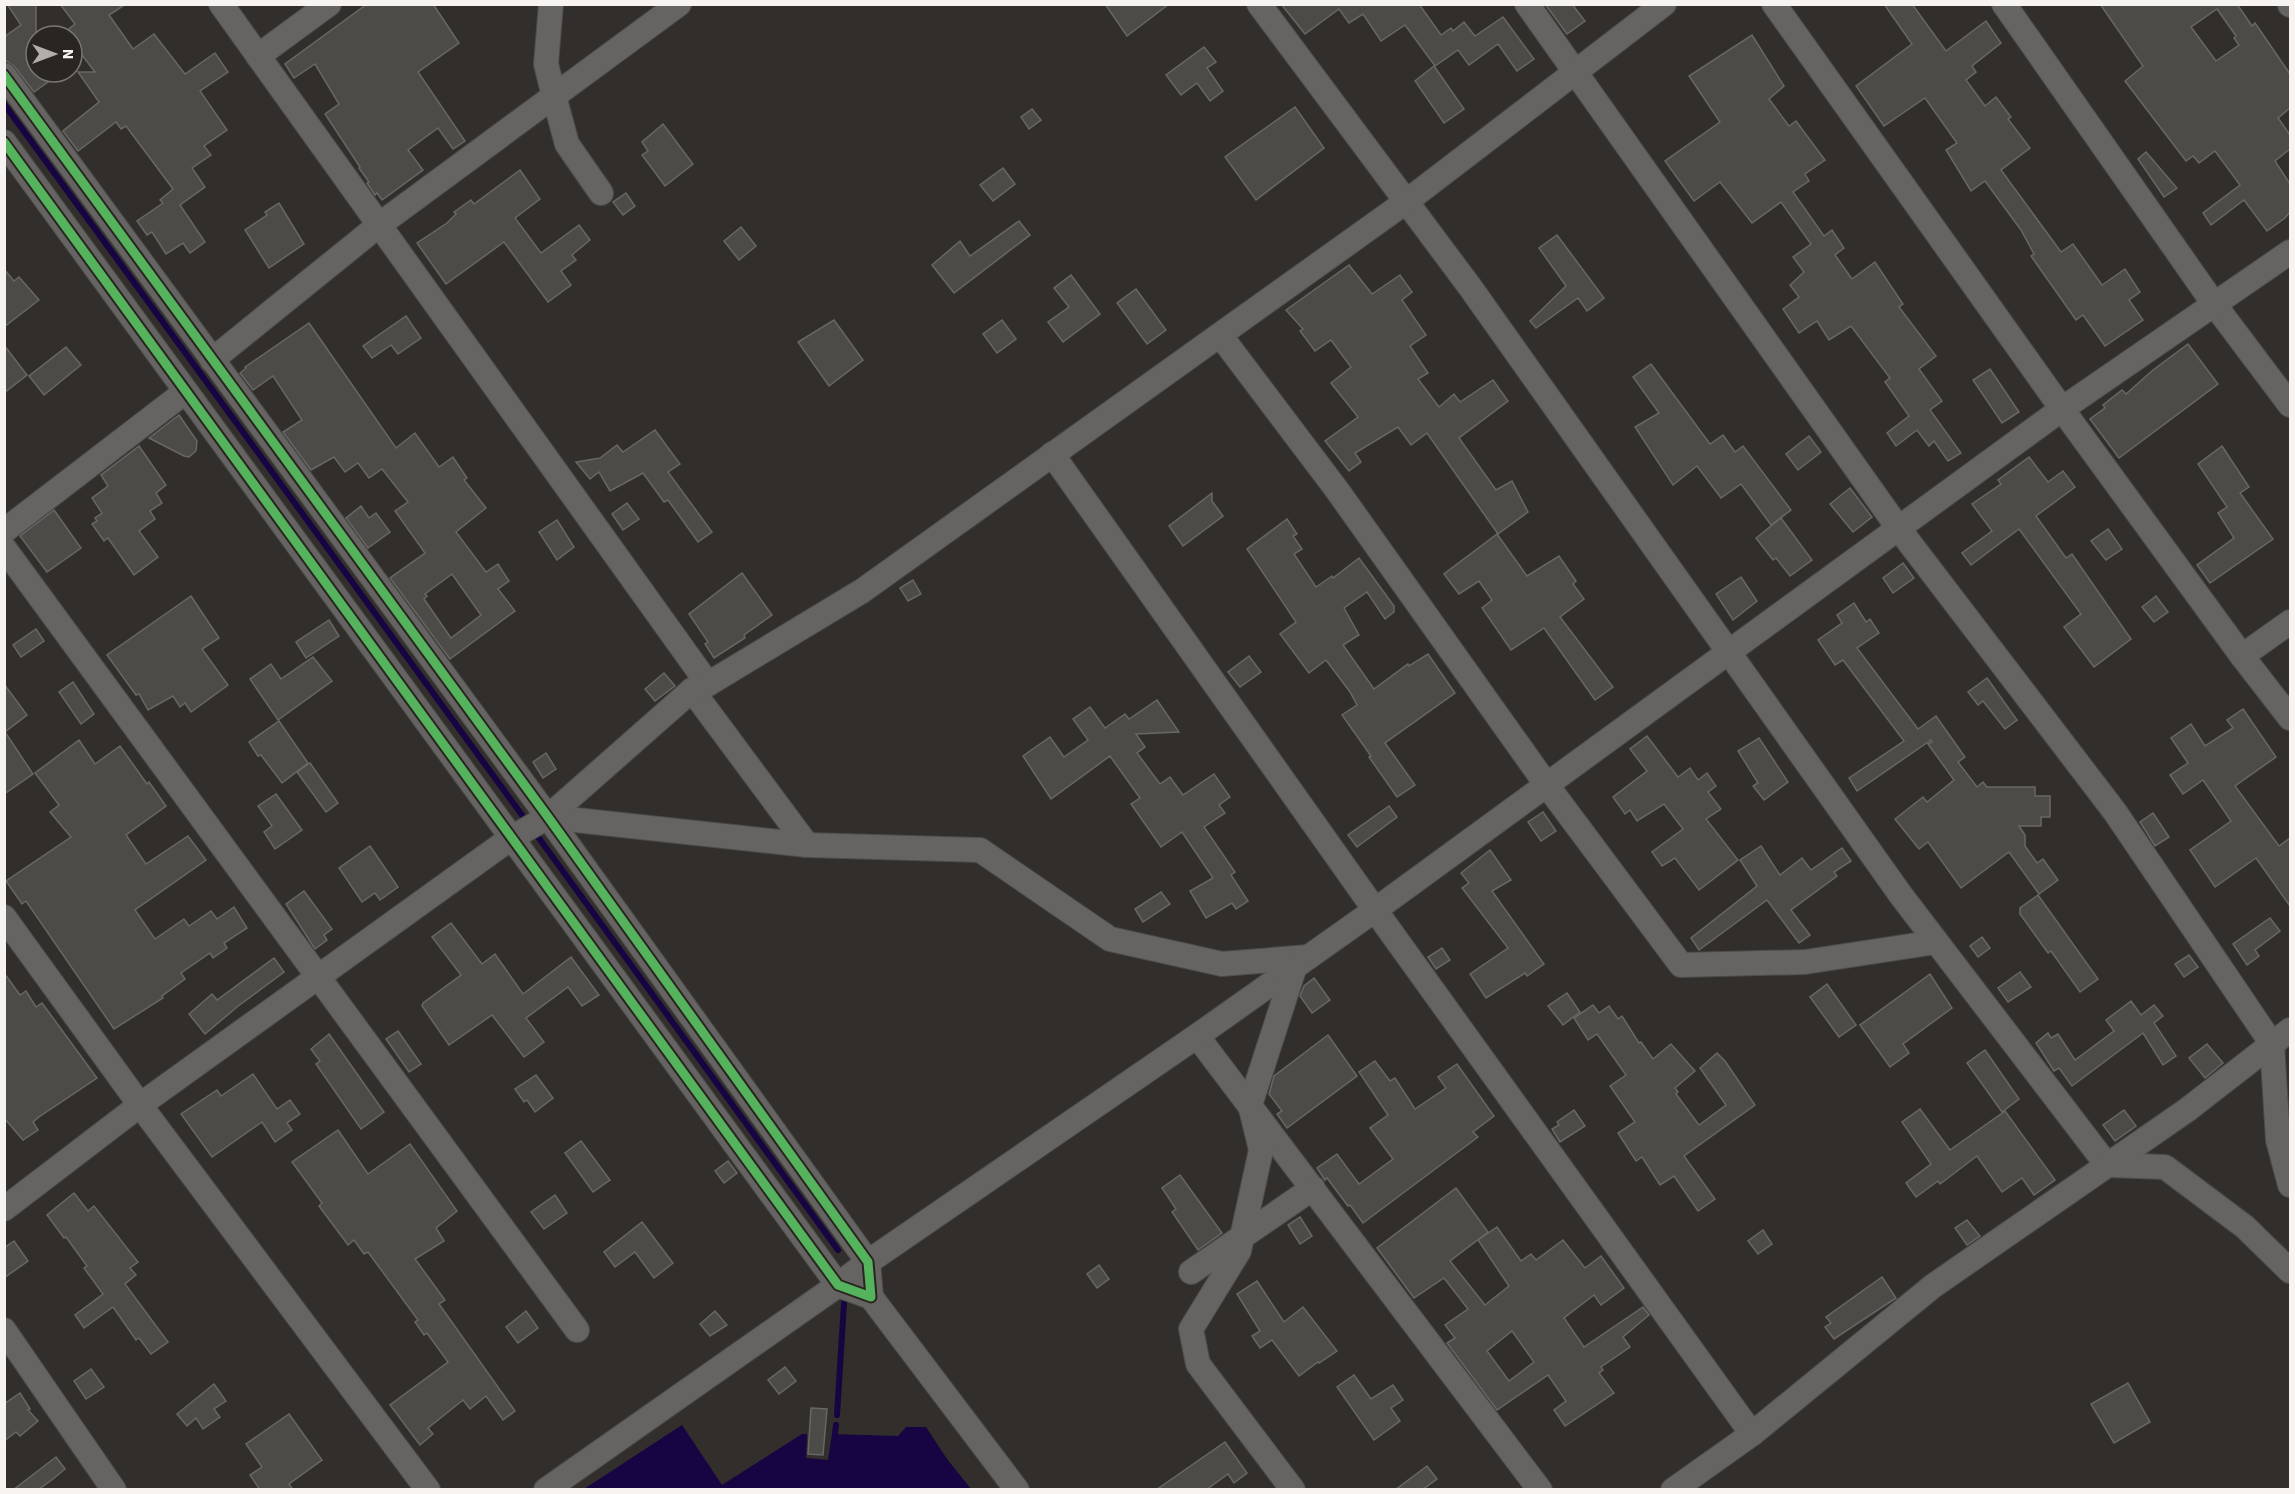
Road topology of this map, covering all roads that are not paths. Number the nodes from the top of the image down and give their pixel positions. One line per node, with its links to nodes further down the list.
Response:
1 (221, 4): 10 (street)
2 (329, 4): 10 (street)
3 (551, 4): 13 (street)
4 (679, 4): 13 (street)
5 (1259, 4): 16 (street)
6 (1527, 4): 11 (street)
7 (1664, 4): 11 (street)
8 (1774, 4): 24 (street)
9 (2004, 4): 19 (street)
10 (258, 56): 17 (street)
11 (1576, 71): 16 (street); 26 (street)
12 (4, 75): 21 (street)
13 (554, 96): 15 (street); 17 (street)
14 (4, 142): 22 (street)
15 (601, 193)
16 (1407, 201): 20 (street); 30 (street)
17 (379, 225): 21 (street); 32 (street)
18 (2290, 252): 19 (street)
19 (2214, 304): 23 (street); 24 (street)
20 (1220, 335): 25 (street); 34 (street)
21 (212, 360): 35 (street)
22 (186, 392): 27 (street); 36 (street)
23 (2290, 405)
24 (2062, 409): 26 (street); 31 (street)
25 (1052, 454): 32 (street); 38 (street)
26 (1899, 529): 30 (street); 44 (street)
27 (4, 531)
28 (4, 548): 42 (street)
29 (2290, 622): 31 (street)
30 (1729, 651): 34 (street); 40 (street)
31 (2242, 656): 33 (street)
32 (700, 687): 35 (street); 37 (street)
33 (2290, 718)
34 (1546, 784): 38 (street); 40 (street)
35 (544, 819): 36 (street); 37 (street); 52 (street)
36 (515, 836): 42 (street); 55 (street)
37 (807, 845): 41 (street)
38 (1375, 910): 41 (street); 59 (street)
39 (4, 917): 45 (street)
40 (1936, 942): 47 (street)
41 (1302, 962): 43 (street); 46 (street)
42 (320, 976): 45 (street); 58 (street)
43 (1197, 1035): 46 (street); 52 (street)
44 (2281, 1037): 47 (street); 48 (street)
45 (140, 1105): 50 (street); 61 (street)
46 (1250, 1105): 49 (street); 51 (street)
47 (2107, 1165): 53 (street); 59 (street)
48 (2290, 1185)
49 (1312, 1188): 51 (street); 65 (street)
50 (4, 1209)
51 (1242, 1237): 54 (street); 64 (street)
52 (868, 1262): 55 (street); 56 (street)
53 (2290, 1271)
54 (1191, 1272)
55 (838, 1285): 56 (street); 62 (street)
56 (871, 1297): 63 (street)
57 (4, 1330): 60 (street)
58 (578, 1330)
59 (1752, 1434): 66 (street)
60 (114, 1490)
61 (428, 1490)
62 (546, 1490)
63 (1017, 1490)
64 (1293, 1490)
65 (1540, 1490)
66 (1673, 1490)

